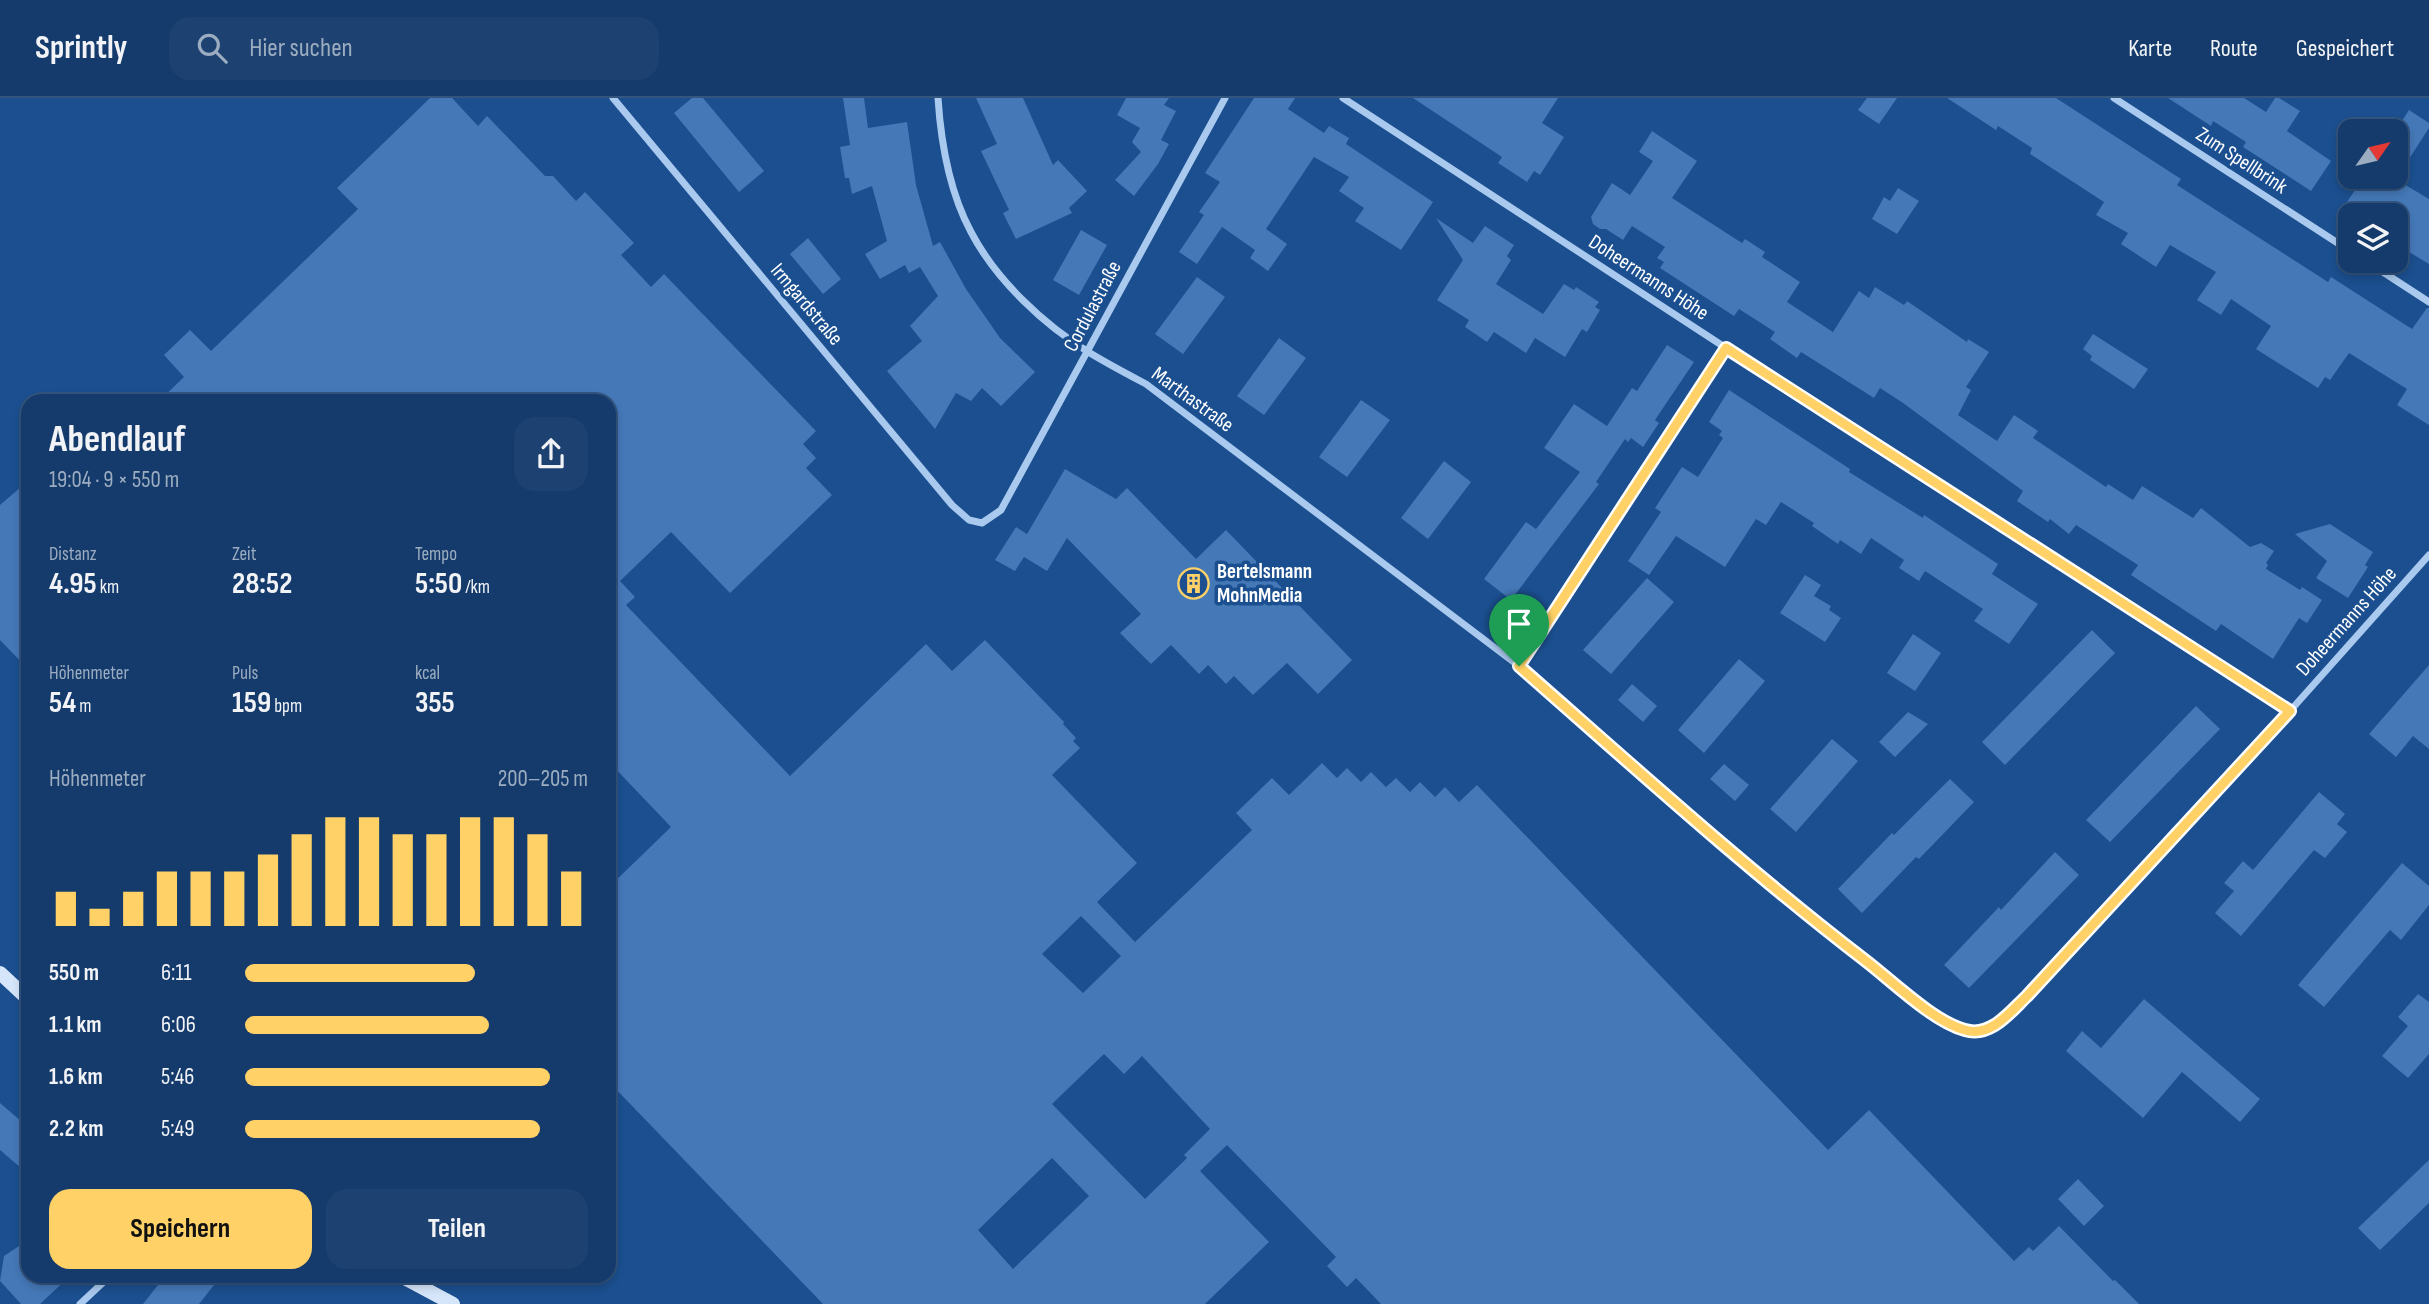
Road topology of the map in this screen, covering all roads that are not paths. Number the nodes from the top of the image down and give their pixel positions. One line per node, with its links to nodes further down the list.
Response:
1 (612, 98): 11 (street, Irmgardstraße)
2 (938, 98): 10 (street, Marthastraße)
3 (1225, 98): 10 (street, Cordulastraße)
4 (1343, 98): 9 (street, Doheermanns Höhe)
5 (2114, 98): 6 (street, Zum Spellbrink)
6 (2338, 243)
7 (2384, 273): 8 (street)
8 (2429, 302)
9 (1726, 348): 13 (street); 14 (street, Doheermanns Höhe)
10 (1088, 352): 11 (street, Cordulastraße); 13 (street, Marthastraße)
11 (982, 523)
12 (2429, 555): 14 (street, Doheermanns Höhe)
13 (1519, 666): 17 (street, Marthastraße)
14 (2290, 711): 17 (street, Doheermanns Höhe)
15 (0, 974): 16 (main road)
16 (21, 993)
17 (2001, 1021)
18 (102, 1283): 20 (street)
19 (414, 1283): 21 (main road)
20 (80, 1304)
21 (453, 1304)

